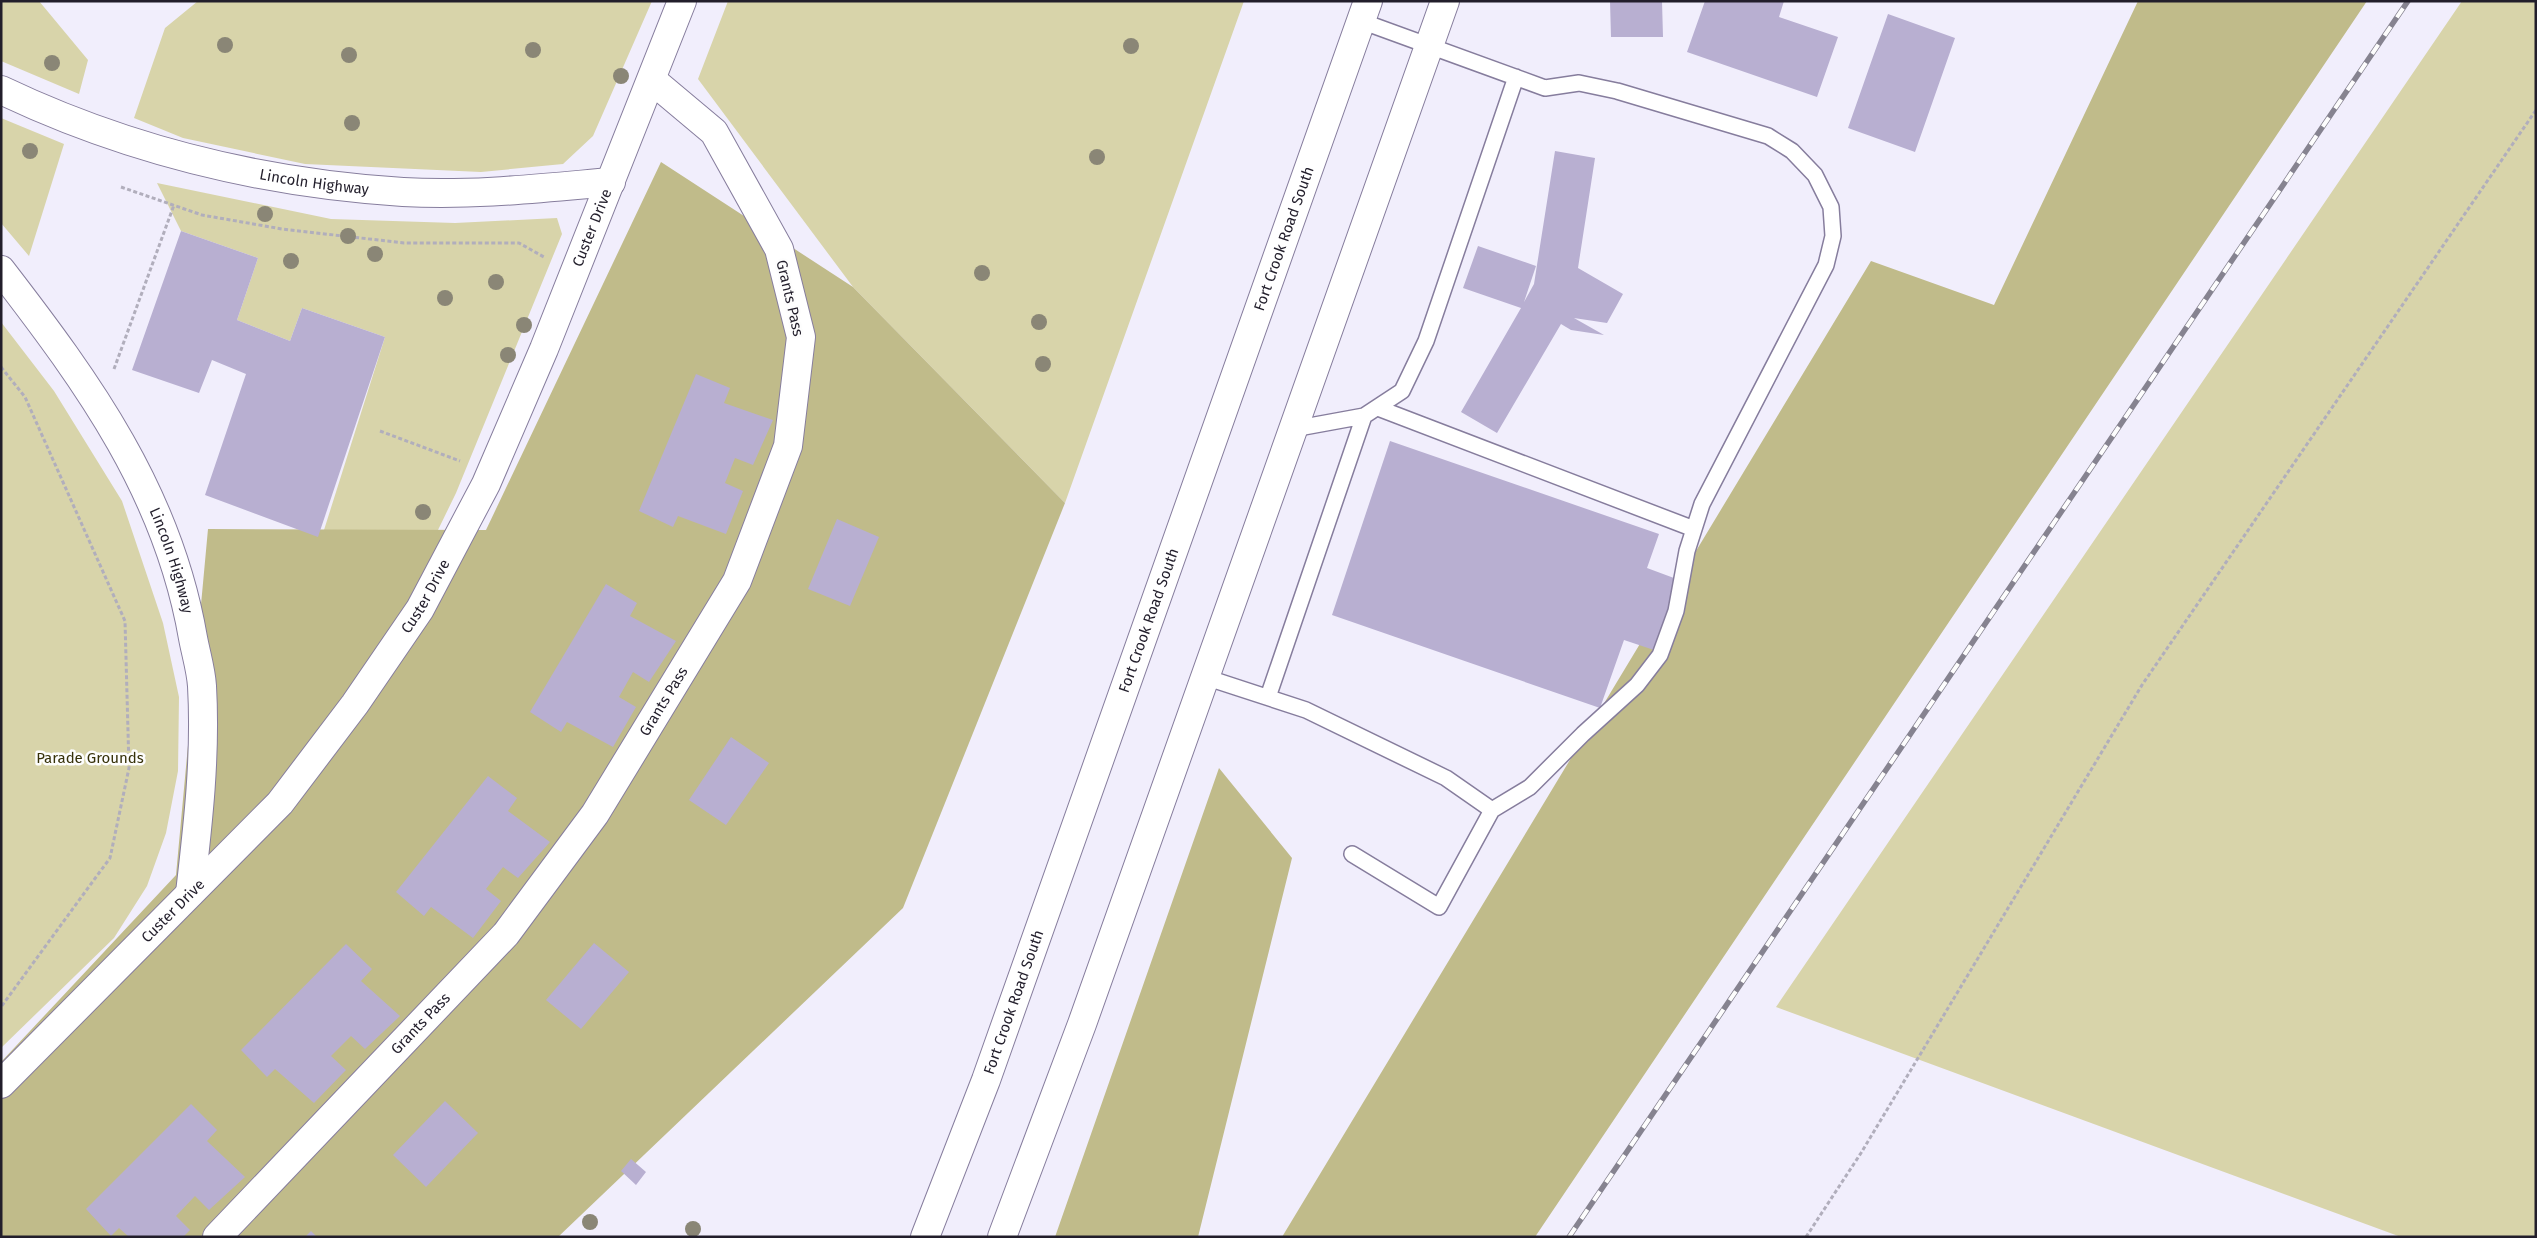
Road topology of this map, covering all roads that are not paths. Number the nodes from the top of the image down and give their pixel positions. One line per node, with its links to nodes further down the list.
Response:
1 (682, 1): 6 (street, Custer Drive)
2 (1445, 1): 4 (street)
3 (1364, 11): 4 (lane); 21 (street, Fort Crook Road South)
4 (1430, 46): 5 (lane); 12 (street)
5 (1516, 77): 10 (lane); 13 (lane)
6 (652, 80): 8 (street, Custer Drive); 20 (street, Grants Pass)
7 (1, 90): 8 (street, Lincoln Highway)
8 (611, 182): 18 (street, Custer Drive)
9 (1, 270): 18 (street, Lincoln Highway)
10 (1378, 408): 11 (lane); 13 (lane)
11 (1364, 416): 12 (lane); 15 (lane)
12 (1293, 429): 14 (street)
13 (1694, 530): 16 (lane)
14 (1205, 677): 15 (lane); 22 (street)
15 (1268, 697): 16 (lane)
16 (1492, 810): 17 (lane)
17 (1352, 854)
18 (190, 893): 19 (street, Custer Drive)
19 (1, 1084)
20 (217, 1237)
21 (924, 1237)
22 (1002, 1237)

